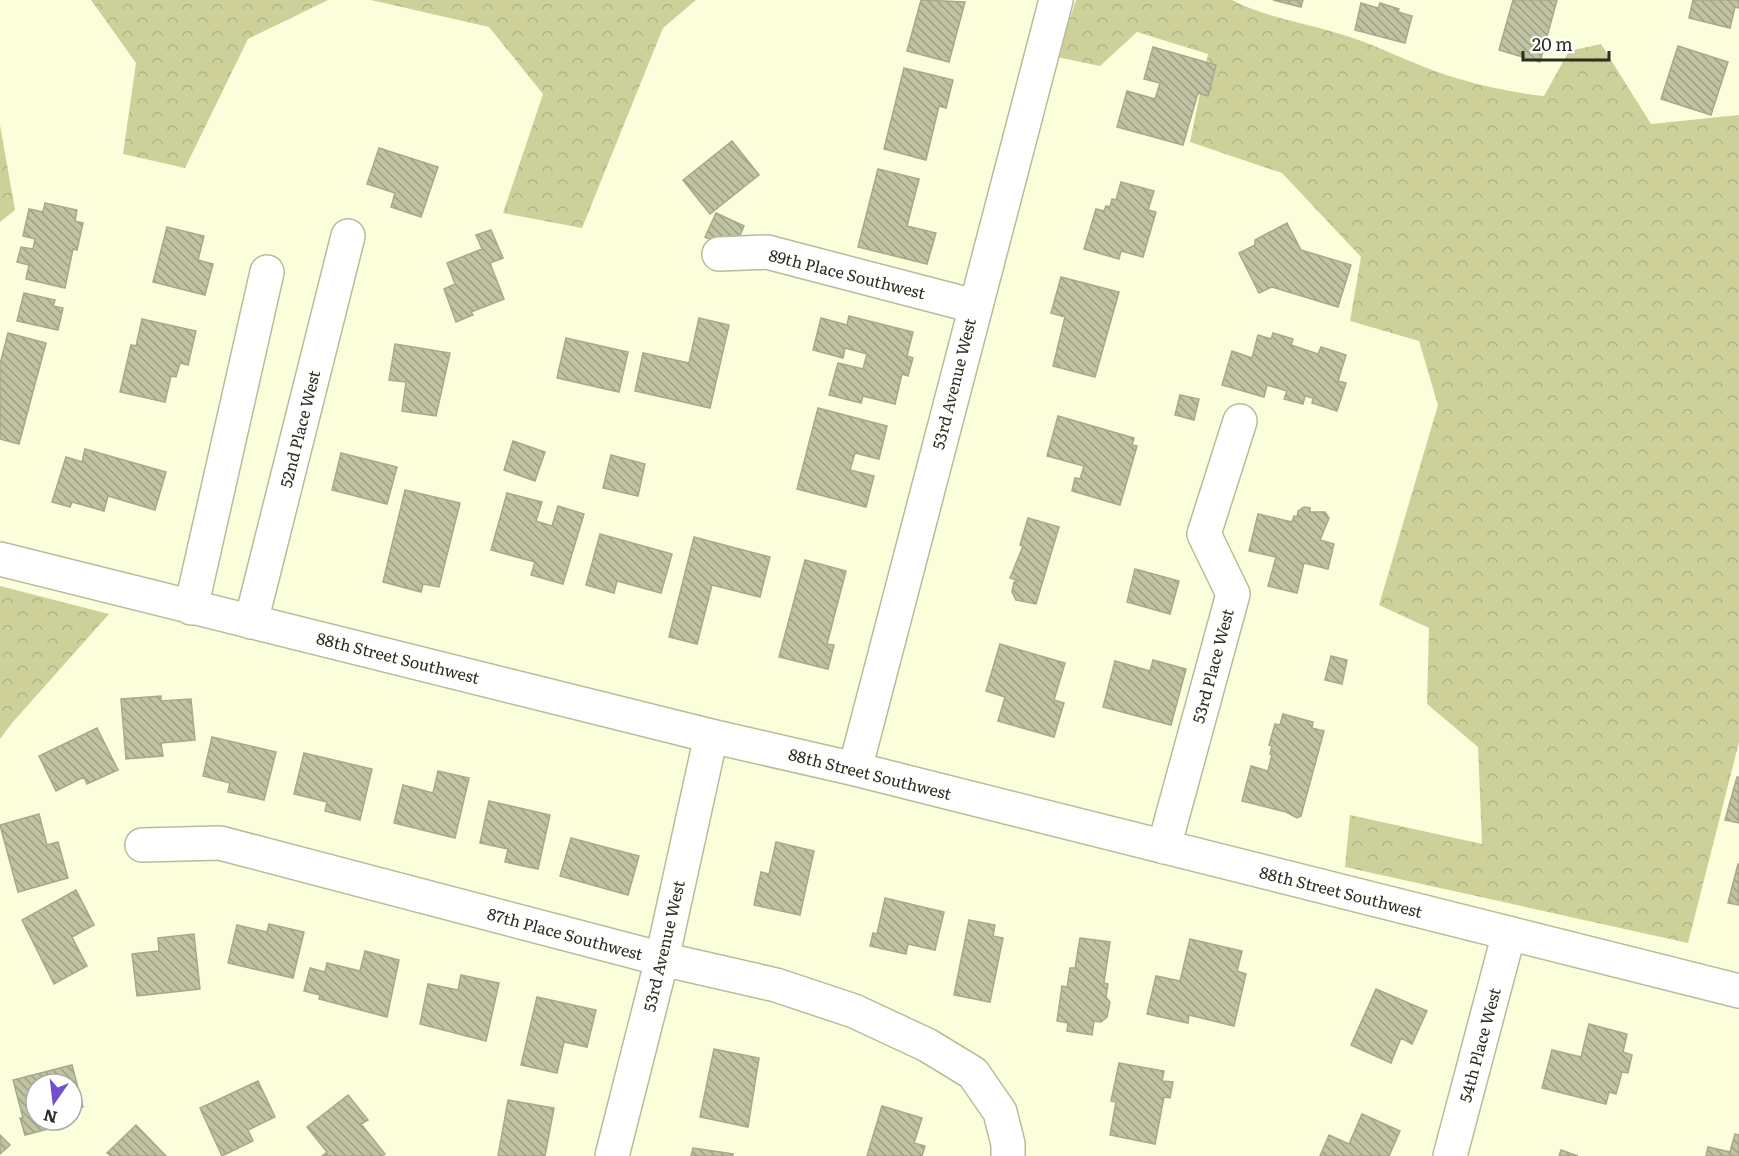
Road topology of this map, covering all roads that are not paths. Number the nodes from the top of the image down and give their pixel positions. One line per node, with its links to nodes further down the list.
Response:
1 (1056, 0): 5 (street, 53rd Avenue West)
2 (348, 236): 9 (street, 52nd Place West)
3 (719, 254): 5 (street, 89th Place Southwest)
4 (267, 272): 8 (street)
5 (974, 306): 11 (street, 53rd Avenue West)
6 (1240, 421): 13 (street, 53rd Place West)
7 (0, 559): 8 (street, 88th Street Southwest)
8 (191, 608): 9 (street, 88th Street Southwest)
9 (251, 622): 10 (street, 88th Street Southwest)
10 (711, 736): 11 (street, 88th Street Southwest); 15 (street, 53rd Avenue West)
11 (855, 769): 13 (street, 88th Street Southwest)
12 (142, 845): 15 (street, 87th Place Southwest)
13 (1164, 848): 14 (street, 88th Street Southwest)
14 (1509, 933): 16 (street, 88th Street Southwest); 19 (street, 54th Place West)
15 (662, 959): 17 (street, 53rd Avenue West); 18 (street, 87th Place Southwest)
16 (1739, 991)
17 (612, 1156)
18 (1008, 1156)
19 (1450, 1156)

